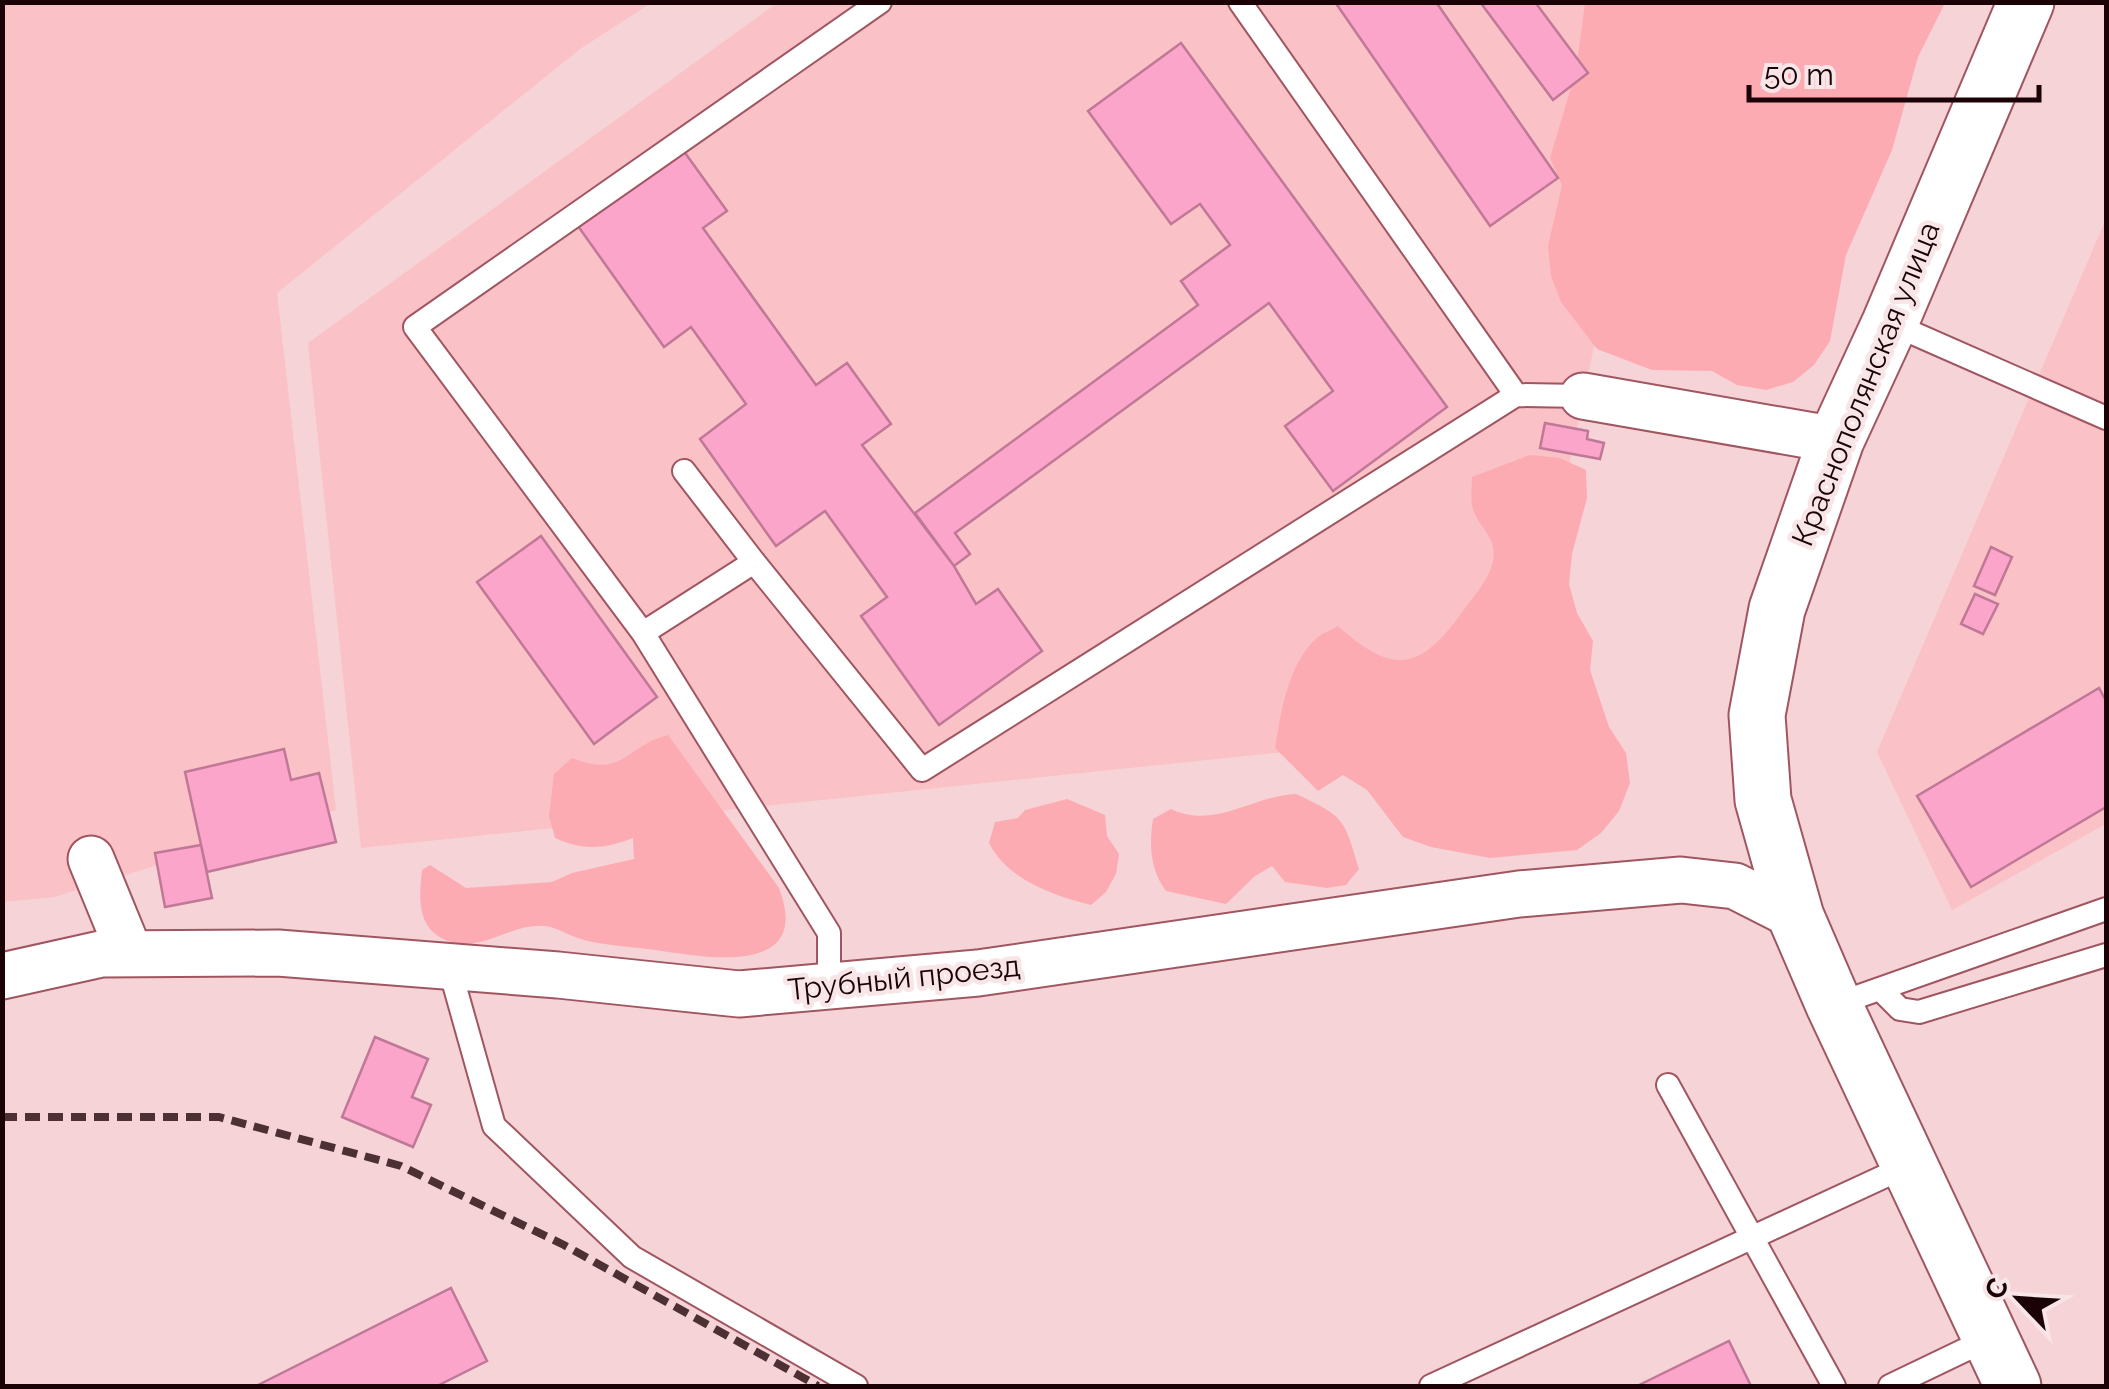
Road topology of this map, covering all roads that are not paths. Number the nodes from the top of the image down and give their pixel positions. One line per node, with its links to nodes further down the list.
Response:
1 (880, 2): 11 (lane)
2 (1240, 2): 5 (lane)
3 (2026, 2): 4 (main road, Краснополянская улица)
4 (1890, 323): 7 (lane); 8 (main road, Краснополянская улица)
5 (1516, 395): 6 (lane); 10 (lane)
6 (1583, 396): 8 (street)
7 (2106, 418)
8 (1836, 440): 14 (main road, Краснополянская улица)
9 (684, 470): 10 (lane)
10 (754, 562): 11 (lane)
11 (643, 633): 19 (lane)
12 (91, 858): 15 (street)
13 (2106, 910): 20 (lane)
14 (1796, 917): 19 (street, Трубный проезд); 20 (main road, Краснополянская улица)
15 (130, 954): 17 (street, Трубный проезд); 18 (street, Трубный проезд)
16 (2106, 955): 20 (lane)
17 (448, 966): 19 (street, Трубный проезд); 25 (lane)
18 (2, 976)
19 (828, 986)
20 (1857, 997): 22 (main road, Краснополянская улица)
21 (1668, 1085): 23 (lane)
22 (1909, 1165): 23 (lane); 24 (main road, Краснополянская улица)
23 (1752, 1236): 26 (lane); 27 (lane)
24 (1990, 1338): 28 (lane); 29 (main road, Краснополянская улица)
25 (856, 1386)
26 (1431, 1386)
27 (1834, 1386)
28 (1890, 1386)
29 (2013, 1386)

